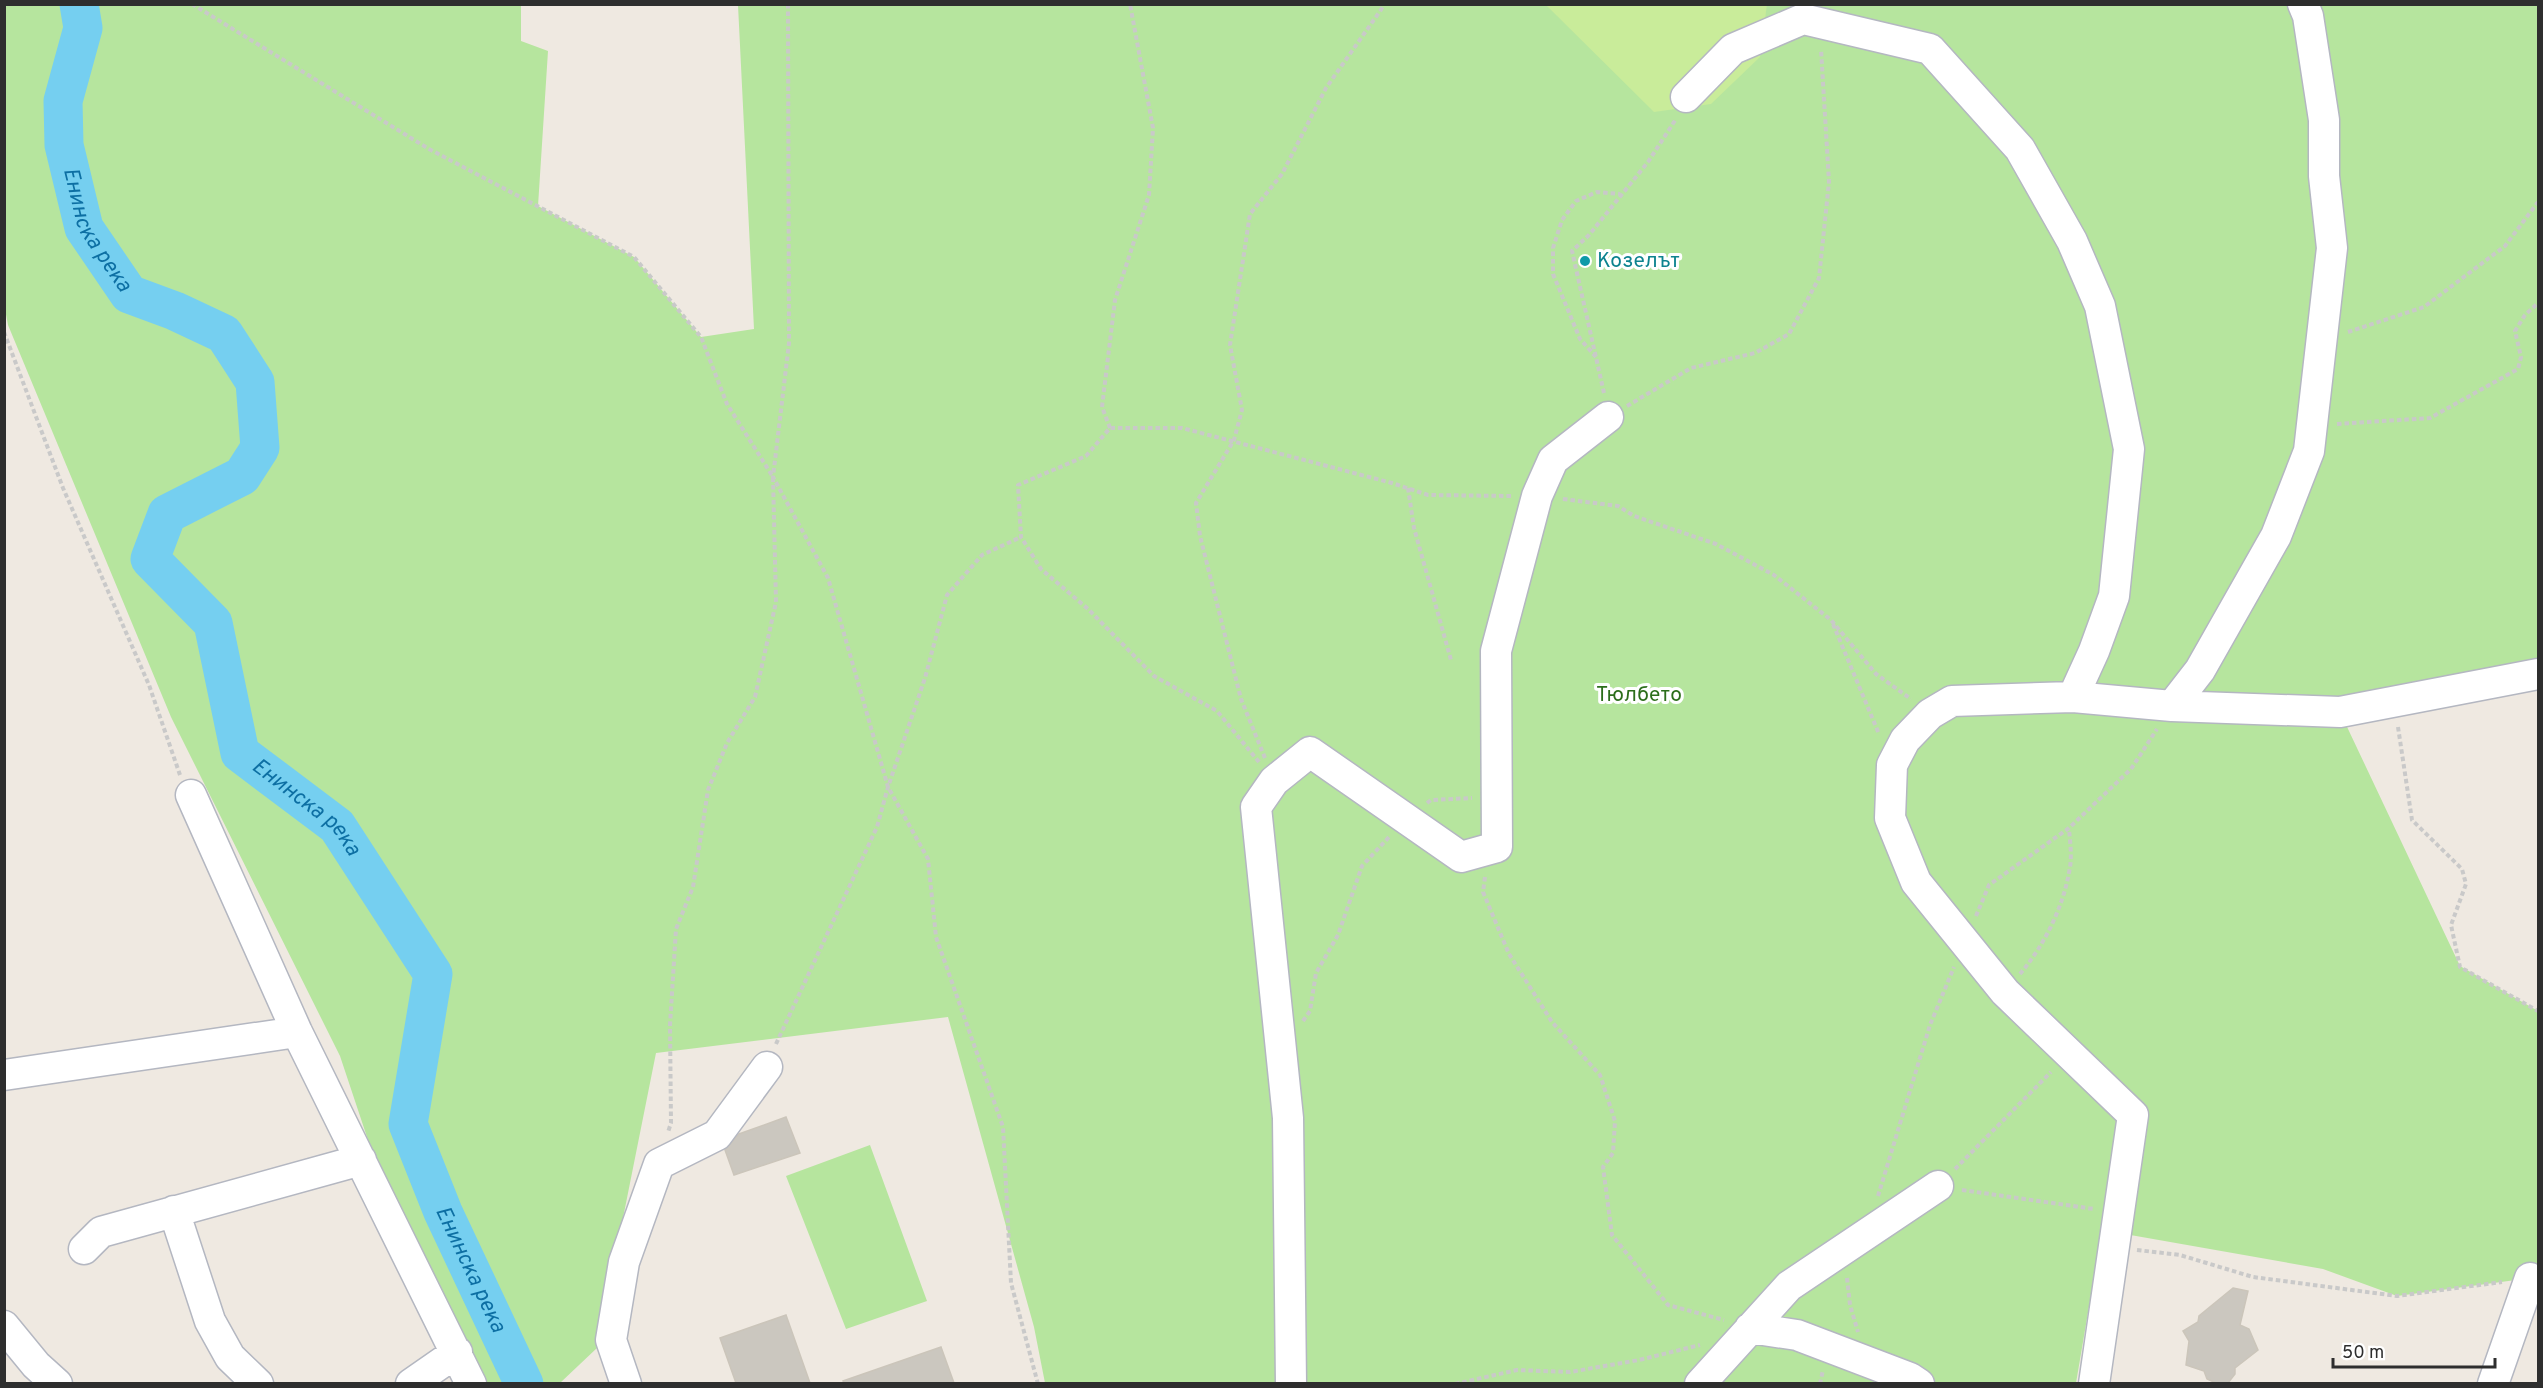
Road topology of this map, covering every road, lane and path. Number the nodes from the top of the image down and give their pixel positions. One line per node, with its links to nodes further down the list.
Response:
1 (192, 4): 18 (path)
2 (788, 4): 18 (path)
3 (1130, 4): 16 (path)
4 (1385, 4): 17 (path)
5 (2302, 4): 12 (street)
6 (1819, 22): 7 (street); 14 (path); 25 (street)
7 (1686, 97): 8 (path)
8 (1620, 194): 13 (path); 13 (path)
9 (2538, 202): 12 (path)
10 (2538, 303): 15 (path)
11 (4, 332): 32 (path)
12 (2320, 356): 15 (street)
13 (1597, 357): 14 (path)
14 (1608, 417): 20 (street)
15 (2312, 426): 27 (street)
16 (1110, 428): 17 (path); 21 (path)
17 (1234, 440): 19 (path); 30 (path)
18 (773, 477): 31 (path); 46 (path)
19 (1408, 488): 20 (path); 23 (path)
20 (1538, 496): 22 (path); 33 (street)
21 (1021, 537): 30 (path); 31 (path)
22 (1831, 620): 28 (path); 29 (path)
23 (1451, 660)
24 (2538, 674): 26 (street)
25 (2073, 698): 27 (street); 28 (street)
26 (2395, 701): 27 (street); 39 (path)
27 (2172, 706): 35 (path)
28 (1930, 714): 29 (street)
29 (1892, 765): 37 (street)
30 (1274, 781): 34 (street); 41 (street)
31 (888, 786): 43 (path); 63 (path)
32 (191, 795): 40 (street)
33 (1497, 797): 34 (path); 36 (street)
34 (1406, 818): 36 (street); 41 (path)
35 (2070, 828): 37 (path); 38 (path)
36 (1489, 849): 55 (path)
37 (1964, 941): 38 (street); 50 (path)
38 (2005, 992): 42 (street)
39 (2538, 1011)
40 (297, 1032): 44 (street); 45 (street)
41 (1281, 1053): 64 (street)
42 (2069, 1053): 47 (path); 51 (street)
43 (767, 1067): 46 (street)
44 (4, 1075)
45 (361, 1160): 49 (street); 57 (street)
46 (659, 1164): 62 (street)
47 (1938, 1186): 48 (path); 50 (street)
48 (2099, 1208)
49 (174, 1211): 52 (street); 59 (street)
50 (1859, 1240): 55 (street); 56 (path)
51 (2115, 1246): 53 (path); 68 (street)
52 (84, 1249)
53 (2530, 1278): 69 (street)
54 (4, 1326): 58 (street)
55 (1746, 1332): 65 (path); 66 (street); 67 (street)
56 (1859, 1334)
57 (457, 1352): 60 (street); 61 (street)
58 (57, 1383)
59 (258, 1383)
60 (411, 1383)
61 (471, 1383)
62 (626, 1383)
63 (1038, 1383)
64 (1291, 1383)
65 (1455, 1383)
66 (1700, 1383)
67 (1919, 1383)
68 (2094, 1383)
69 (2493, 1383)

